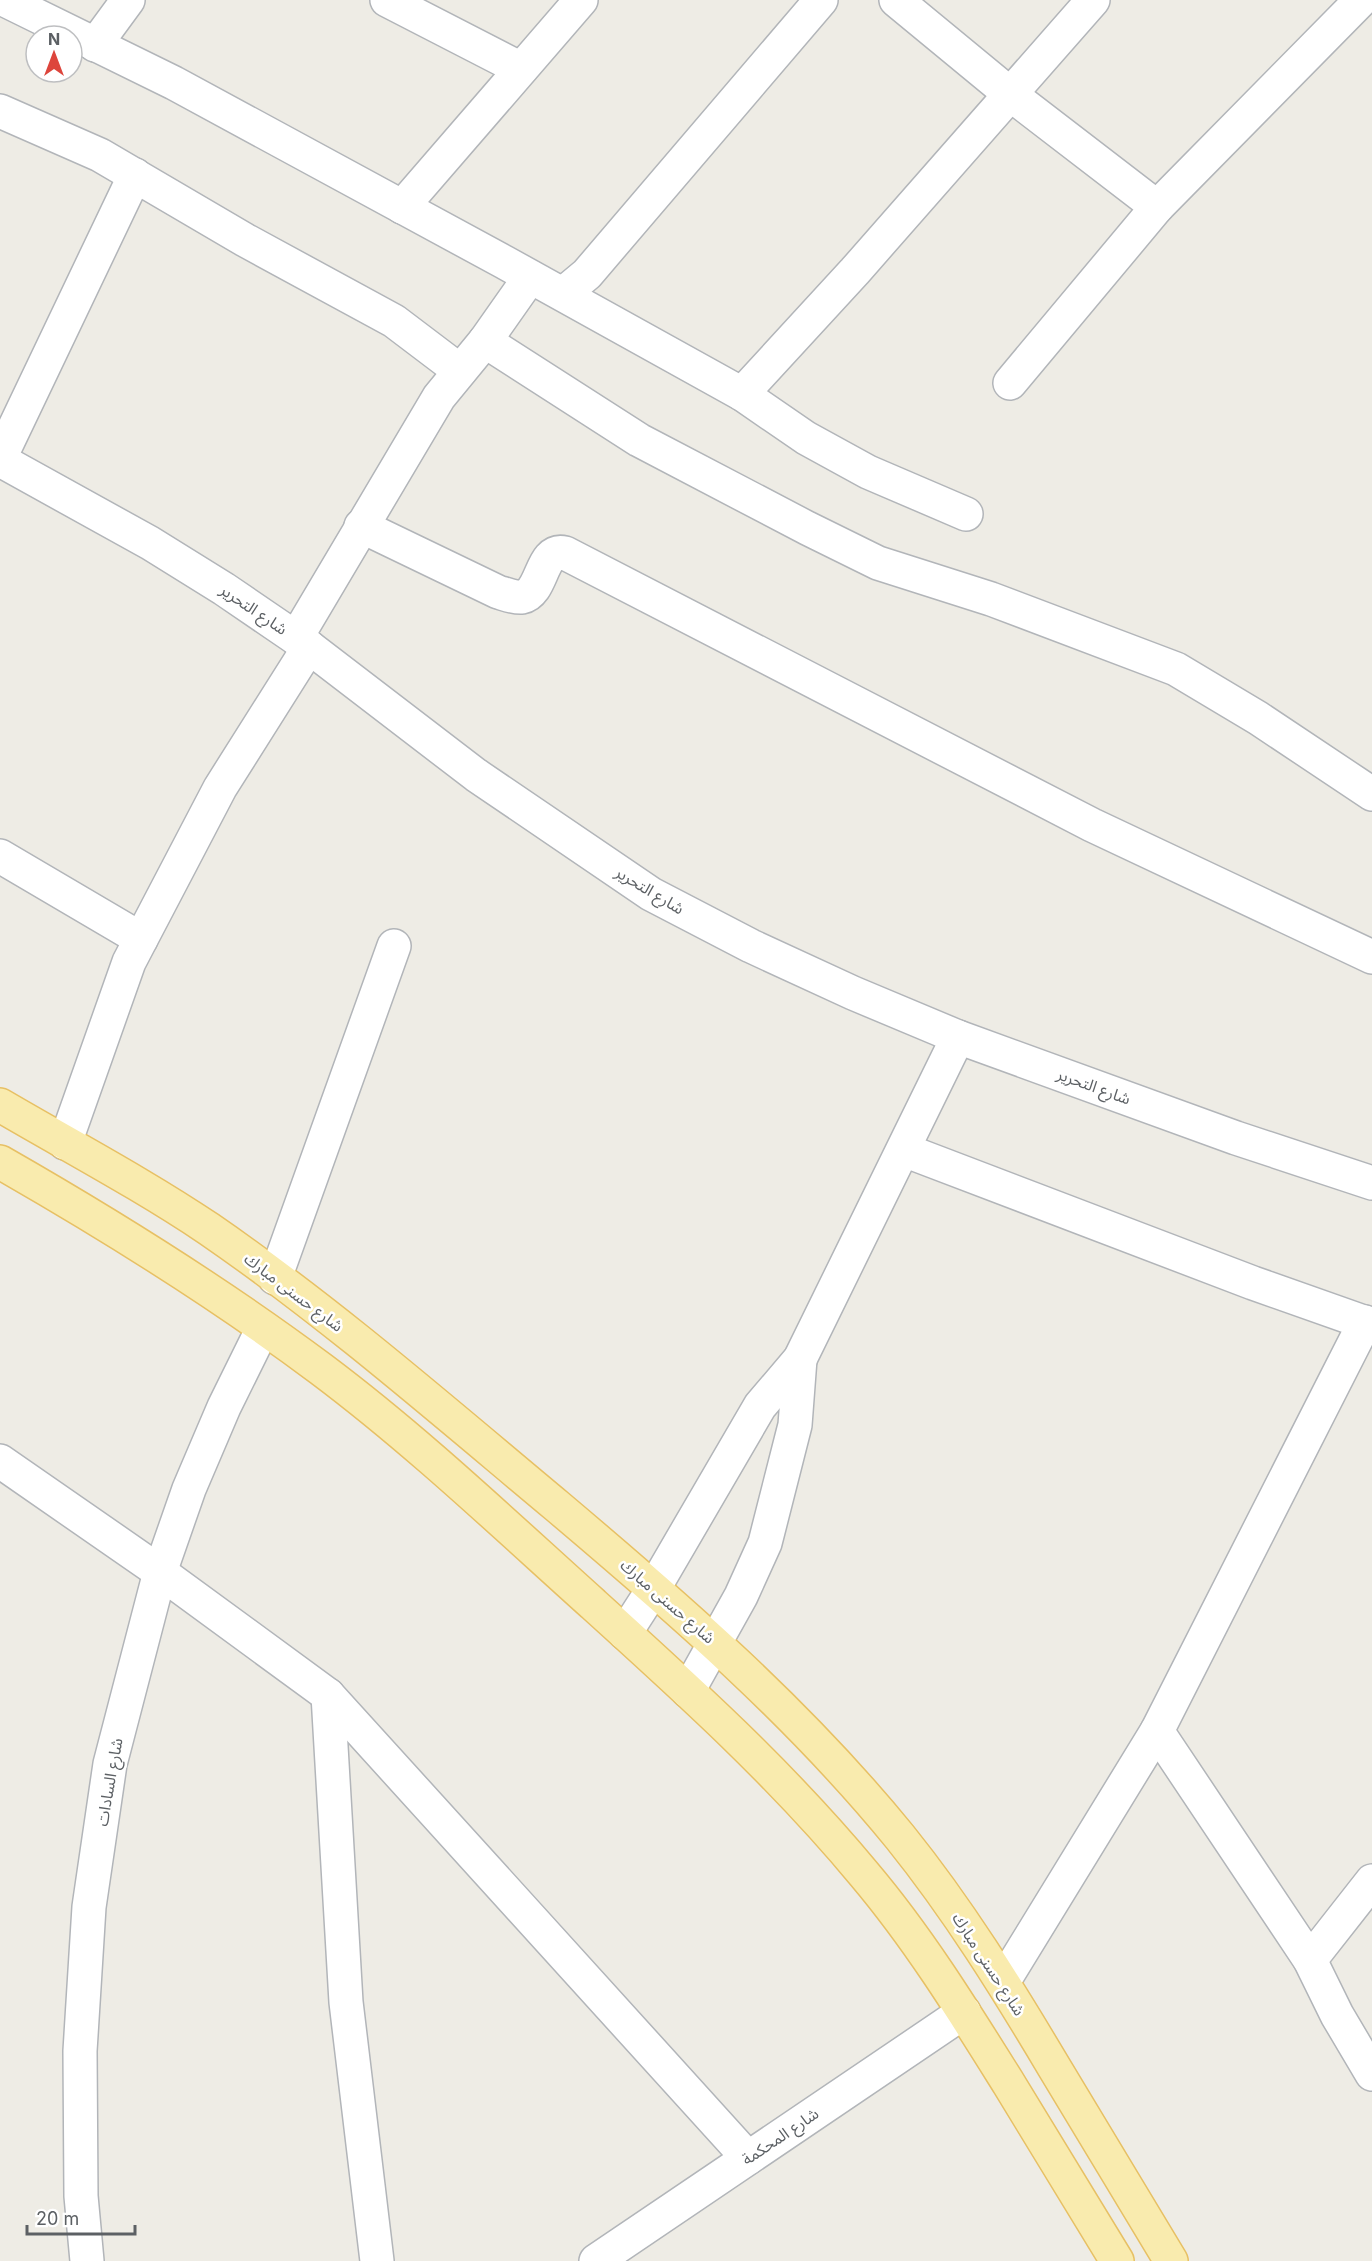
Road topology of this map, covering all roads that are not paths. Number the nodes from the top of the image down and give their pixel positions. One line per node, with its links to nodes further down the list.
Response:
1 (4, 0): 9 (street)
2 (128, 0): 9 (street)
3 (387, 0): 10 (street)
4 (581, 0): 10 (street)
5 (821, 0): 17 (street)
6 (896, 0): 11 (street)
7 (1093, 0): 11 (street)
8 (1361, 0): 15 (street)
9 (95, 45): 14 (street)
10 (521, 69): 14 (street)
11 (1010, 94): 15 (street); 21 (street)
12 (0, 111): 13 (street)
13 (135, 176): 19 (street); 22 (street)
14 (402, 207): 16 (street)
15 (1157, 207): 20 (street)
16 (530, 277): 17 (street); 18 (street)
17 (562, 294): 21 (street)
18 (485, 341): 19 (street); 26 (street)
19 (460, 371): 24 (street)
20 (1010, 383)
21 (742, 394): 23 (street)
22 (0, 459): 25 (street, شارع التحرير)
23 (966, 514)
24 (360, 526): 25 (street); 30 (street)
25 (303, 642): 28 (street); 31 (street, شارع التحرير)
26 (1372, 794)
27 (0, 856): 28 (street)
28 (141, 939): 33 (street)
29 (394, 946): 37 (street)
30 (1372, 957)
31 (958, 1036): 34 (street); 36 (street, شارع التحرير)
32 (0, 1105): 33 (main road, شارع حسنى مبارك)
33 (65, 1143): 37 (main road, شارع حسنى مبارك)
34 (904, 1150): 38 (street); 40 (street)
35 (0, 1162): 39 (main road)
36 (1372, 1183)
37 (275, 1278): 43 (main road, شارع حسنى مبارك)
38 (1368, 1324): 48 (street)
39 (263, 1328): 42 (street, شارع السادات); 44 (main road)
40 (800, 1359): 43 (street); 45 (street)
41 (0, 1461): 42 (street)
42 (160, 1572): 47 (street); 55 (street, شارع السادات)
43 (654, 1588): 44 (street); 45 (main road, شارع حسنى مبارك)
44 (625, 1633): 46 (main road)
45 (716, 1643): 46 (street); 51 (main road, شارع حسنى مبارك)
46 (688, 1691): 52 (main road)
47 (328, 1695): 54 (street); 56 (street)
48 (1157, 1731): 50 (street); 51 (street)
49 (1372, 1881): 50 (street)
50 (1310, 1960): 53 (street)
51 (1003, 1982): 59 (main road, شارع حسنى مبارك)
52 (964, 2012): 54 (street, شارع المحكمة); 58 (main road)
53 (1372, 2074)
54 (748, 2158): 57 (street, شارع المحكمة)
55 (87, 2261)
56 (377, 2261)
57 (596, 2261)
58 (1118, 2261)
59 (1171, 2261)

